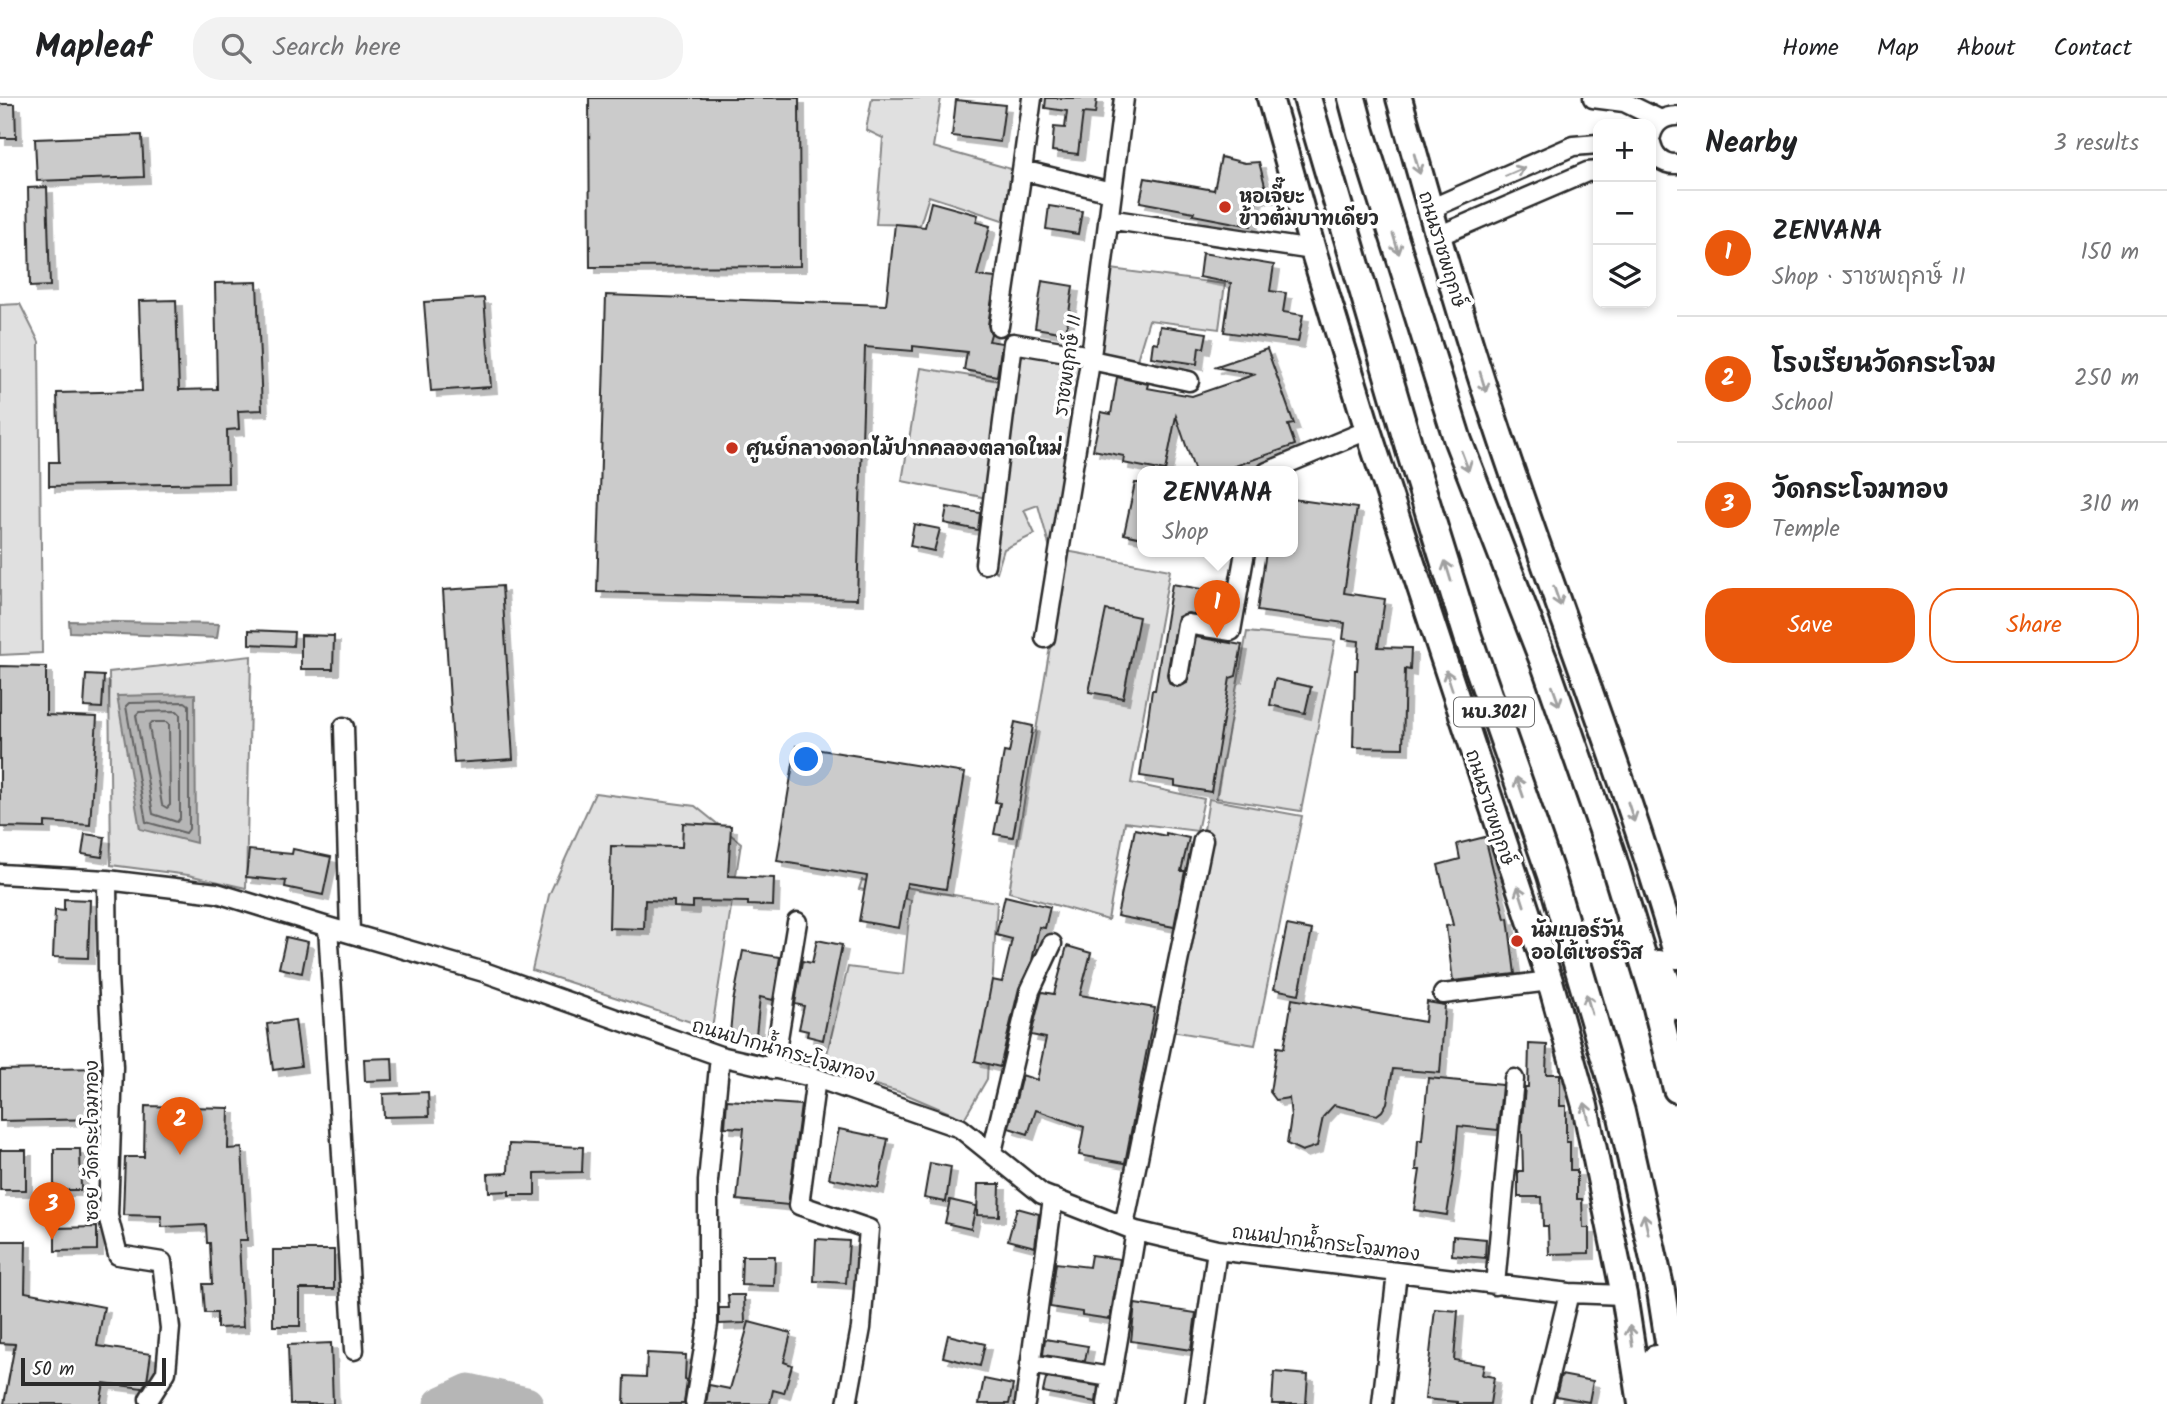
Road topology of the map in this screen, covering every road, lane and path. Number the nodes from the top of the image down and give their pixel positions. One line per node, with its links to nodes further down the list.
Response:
1 (1032, 98): 10 (street)
2 (1124, 98): 12 (street, ราชพฤกษ์ 11)
3 (1270, 98): 16 (main road, ถนนราชพฤกษ์ / นบ.3021)
4 (1307, 98): 50 (main road, ถนนราชพฤกษ์ / นบ.3021, one-way to 4)
5 (1352, 98): 28 (main road, นบ.3021, one-way to 28)
6 (1399, 98): 13 (main road, ถนนราชพฤกษ์, one-way to 13)
7 (1593, 98): 8 (street)
8 (1669, 118)
9 (1593, 144): 13 (street, one-way to 9)
10 (1022, 170): 12 (street); 17 (street)
11 (1593, 171): 15 (street)
12 (1111, 192): 14 (street, ราชพฤกษ์ 11)
13 (1430, 209): 15 (main road, ถนนราชพฤกษ์)
14 (1108, 219): 16 (street); 18 (street, ราชพฤกษ์ 11)
15 (1438, 236): 35 (main road, ถนนราชพฤกษ์, one-way to 35)
16 (1313, 250): 20 (main road, ถนนราชพฤกษ์ / นบ.3021)
17 (999, 326)
18 (1091, 358): 19 (street); 23 (street); 24 (street, ราชพฤกษ์ 11)
19 (1189, 381)
20 (1368, 430): 21 (street); 36 (main road, ถนนราชพฤกษ์ / นบ.3021, one-way to 20)
21 (1281, 466)
22 (1244, 557): 25 (street)
23 (985, 564)
24 (1045, 638)
25 (1178, 676)
26 (344, 727): 33 (street)
27 (1203, 840): 46 (street)
28 (1610, 850): 38 (main road); 43 (main road, นบ.3021)
29 (0, 874): 30 (street, ถนนปากน้ำกระโจมทอง)
30 (107, 880): 32 (street, ถนนปากน้ำกระโจมทอง); 57 (street, ซอย วัดกระโจมทอง)
31 (797, 922): 40 (street)
32 (328, 927): 33 (street, ถนนปากน้ำกระโจมทอง); 53 (street)
33 (351, 933): 39 (street, ถนนปากน้ำกระโจมทอง)
34 (1052, 944): 44 (street)
35 (1677, 956)
36 (1550, 981): 37 (street); 52 (main road, ถนนราชพฤกษ์ / นบ.3021, one-way to 36)
37 (1443, 993)
38 (1677, 1006)
39 (720, 1056): 40 (street, ถนนปากน้ำกระโจมทอง); 58 (street)
40 (773, 1069): 41 (street, ถนนปากน้ำกระโจมทอง)
41 (816, 1078): 44 (street, ถนนปากน้ำกระโจมทอง); 59 (street)
42 (1514, 1079): 49 (street)
43 (1677, 1089)
44 (992, 1152): 45 (street, ถนนปากน้ำกระโจมทอง)
45 (1052, 1198): 46 (street, ถนนปากน้ำกระโจมทอง); 54 (street)
46 (1130, 1229): 47 (street, ถนนปากน้ำกระโจมทอง); 55 (street)
47 (1217, 1250): 48 (street, ถนนปากน้ำกระโจมทอง); 62 (street)
48 (1396, 1272): 49 (street, ถนนปากน้ำกระโจมทอง); 63 (street)
49 (1495, 1285): 51 (street, ถนนปากน้ำกระโจมทอง)
50 (1661, 1291): 56 (main road, ถนนราชพฤกษ์ / นบ.3021); 66 (main road)
51 (1569, 1293): 52 (street, ถนนปากน้ำกระโจมทอง); 64 (street)
52 (1625, 1295): 65 (main road, ถนนราชพฤกษ์ / นบ.3021, one-way to 52)
53 (354, 1350)
54 (1030, 1364): 55 (street); 60 (street)
55 (1111, 1377): 61 (street)
56 (1677, 1393)
57 (149, 1399)
58 (695, 1402)
59 (847, 1404)
60 (1025, 1404)
61 (1107, 1404)
62 (1195, 1404)
63 (1382, 1404)
64 (1542, 1404)
65 (1641, 1404)
66 (1659, 1404)

